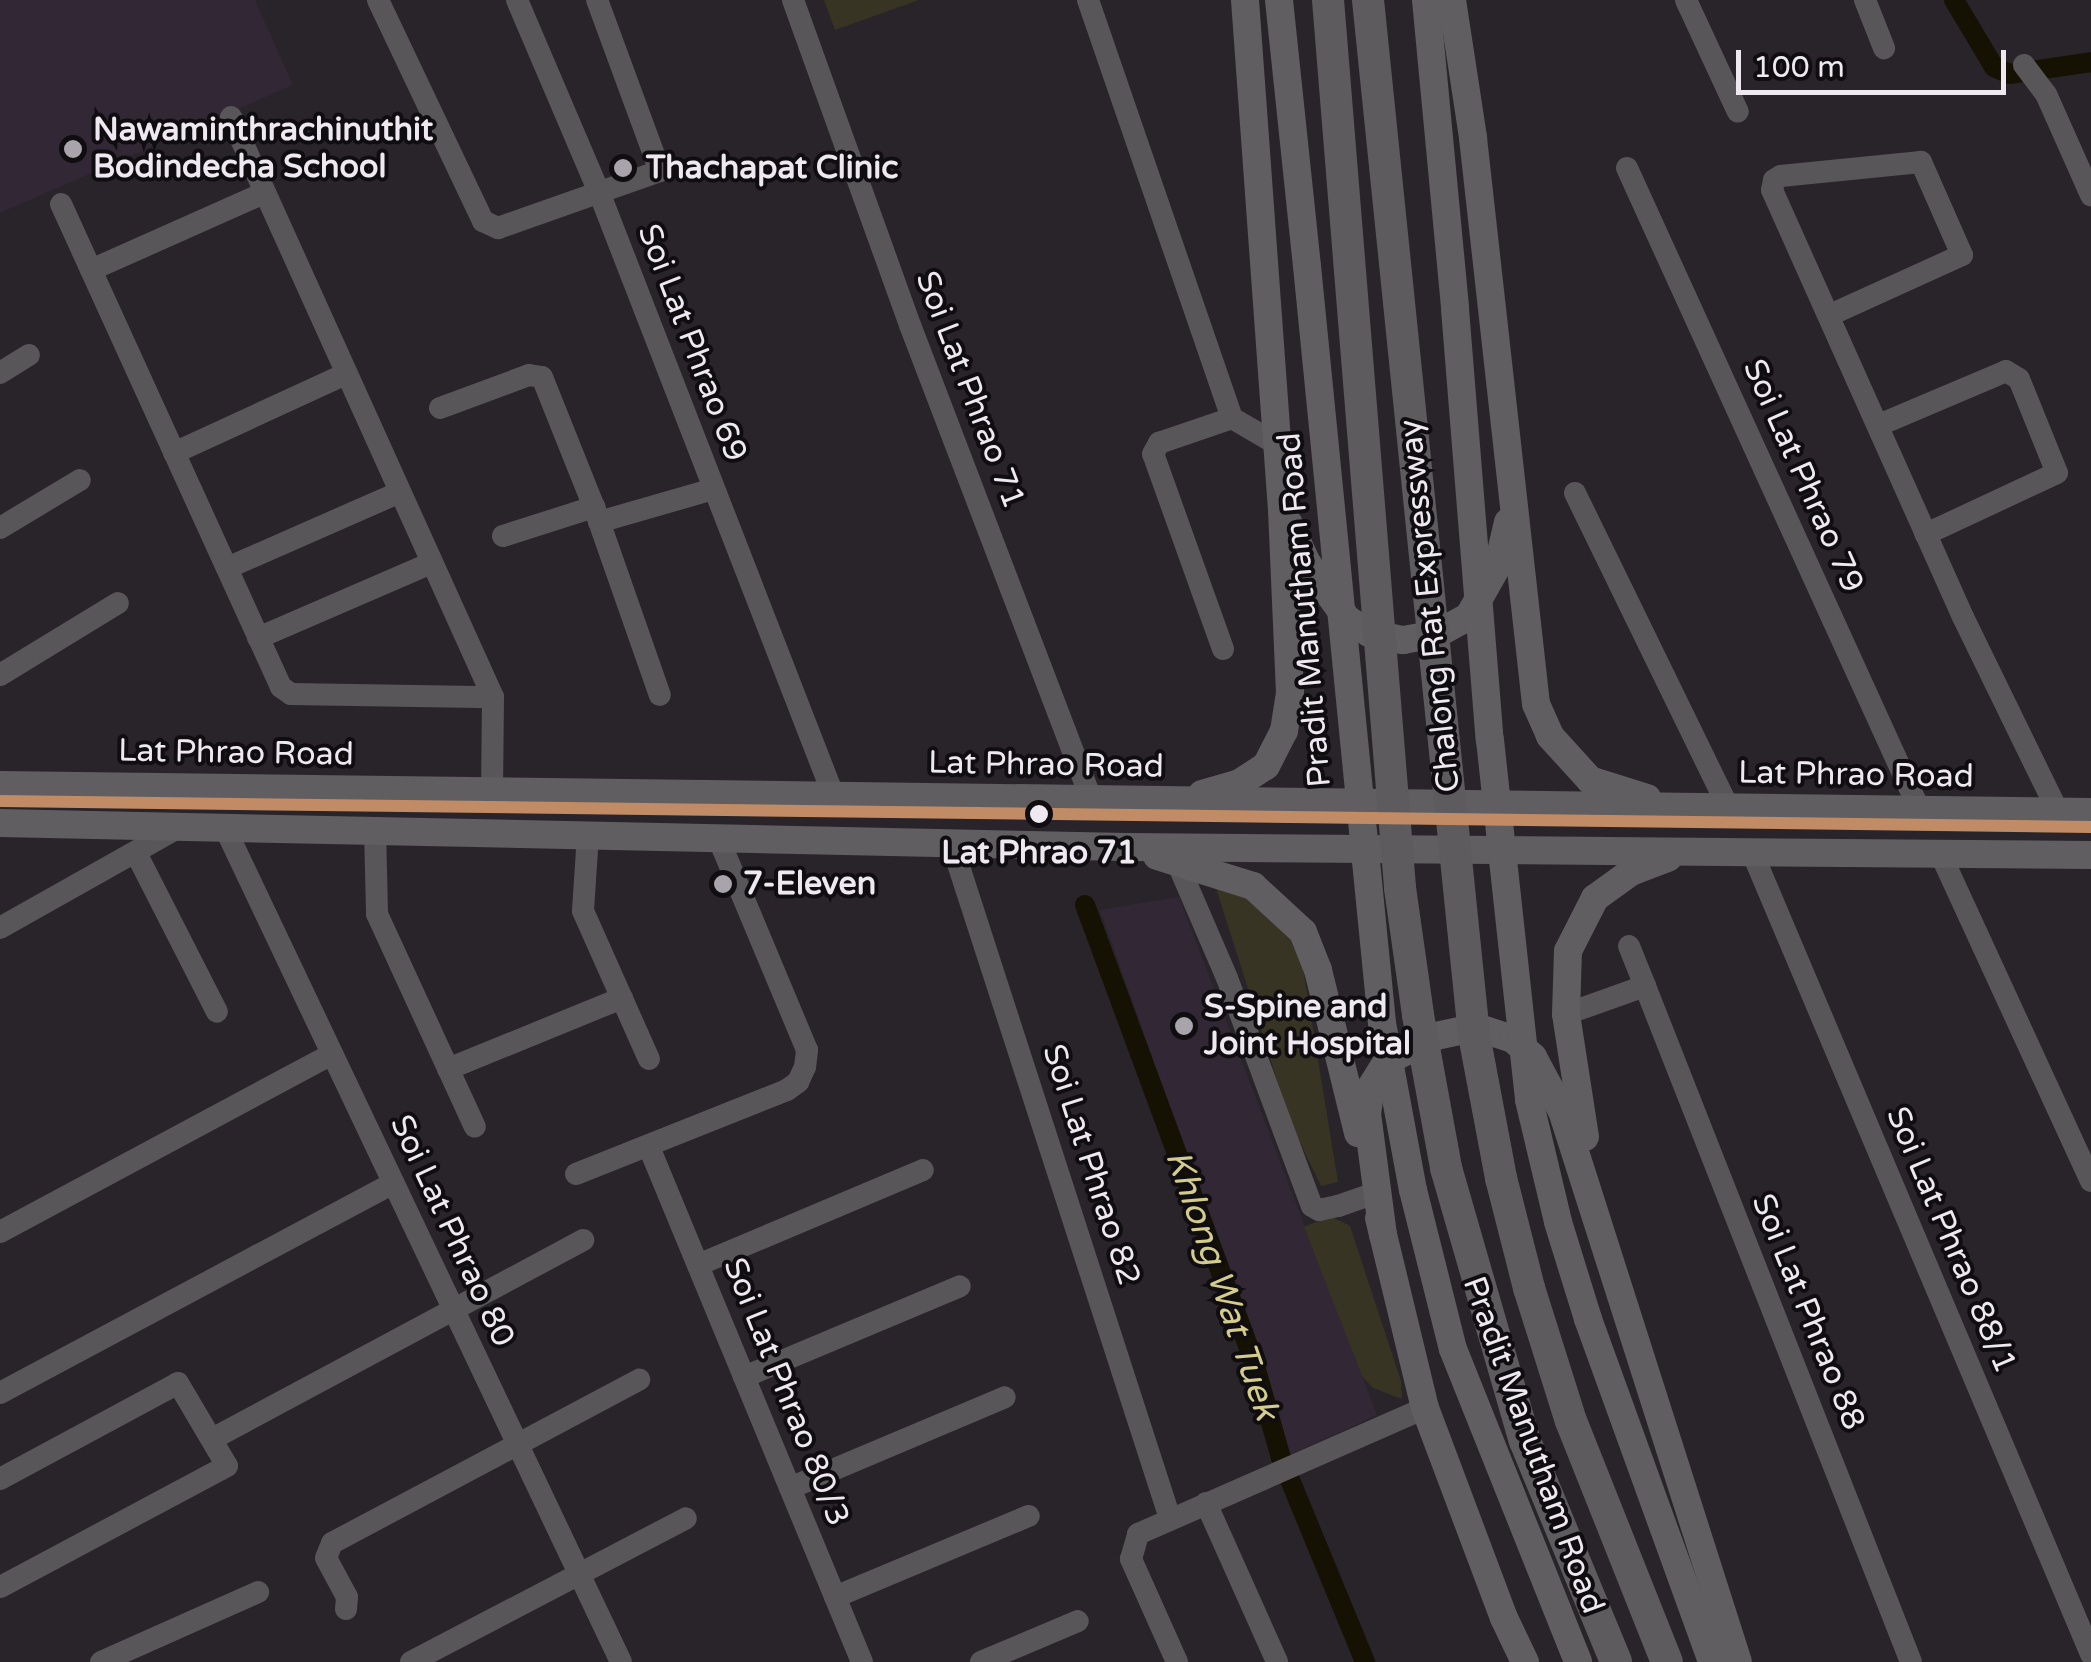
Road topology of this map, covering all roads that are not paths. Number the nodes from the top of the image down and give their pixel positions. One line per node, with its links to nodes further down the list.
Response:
1 (378, 0): 19 (street)
2 (517, 0): 19 (street, Soi Lat Phrao 69)
3 (597, 0): 19 (street)
4 (793, 0): 54 (street, Soi Lat Phrao 71)
5 (1088, 0): 29 (street)
6 (1245, 0): 31 (main road)
7 (1279, 0): 130 (main road, Pradit Manutham Road, bridge)
8 (1328, 0): 131 (highway, Chalong Rat Expressway, bridge)
9 (1368, 0): 132 (highway, Chalong Rat Expressway, bridge)
10 (1426, 0): 133 (main road, bridge)
11 (1452, 0): 37 (main road)
12 (1686, 0): 16 (street)
13 (1865, 0): 14 (street)
14 (1884, 48)
15 (2030, 72): 21 (street)
16 (1738, 112)
17 (232, 117): 20 (street)
18 (1627, 168): 60 (street, Soi Lat Phrao 79)
19 (599, 192): 34 (street, Soi Lat Phrao 69)
20 (264, 193): 23 (street); 27 (street)
21 (2091, 195)
22 (61, 204): 23 (street)
23 (91, 270): 32 (street)
24 (1830, 315): 24 (street); 30 (street)
25 (29, 356): 26 (street)
26 (0, 373)
27 (346, 374): 32 (street); 35 (street)
28 (440, 408): 39 (street)
29 (1232, 418): 31 (street); 47 (street)
30 (1879, 425): 41 (street); 41 (street)
31 (1275, 444): 38 (main road)
32 (174, 453): 44 (street)
33 (80, 480): 40 (street)
34 (712, 489): 39 (street, Soi Lat Phrao 69); 53 (street, Soi Lat Phrao 69)
35 (400, 492): 43 (street); 44 (street)
36 (1574, 493): 59 (street)
37 (1514, 501): 38 (main road); 58 (main road)
38 (1282, 510): 55 (main road)
39 (597, 514): 42 (street, Soi Lat Phrao 69); 49 (street)
40 (0, 528)
41 (1926, 534): 61 (street)
42 (503, 536)
43 (431, 562): 46 (street); 50 (street)
44 (227, 568): 46 (street)
45 (118, 604): 48 (street)
46 (258, 638): 50 (street)
47 (1223, 648)
48 (0, 676)
49 (660, 695)
50 (493, 697): 52 (street)
51 (0, 785): 52 (main road, Lat Phrao Road)
52 (492, 791): 53 (main road, Lat Phrao Road)
53 (834, 797): 54 (main road, Lat Phrao Road)
54 (1092, 801): 55 (main road, Lat Phrao Road)
55 (1141, 802): 56 (main road, Lat Phrao Road)
56 (1416, 806): 57 (main road, Lat Phrao Road); 71 (main road)
57 (1479, 808): 58 (main road, Lat Phrao Road); 72 (main road)
58 (1698, 809): 59 (main road, Lat Phrao Road)
59 (1729, 809): 60 (main road, Lat Phrao Road)
60 (1920, 810): 61 (main road, Lat Phrao Road)
61 (2058, 812): 62 (main road, Lat Phrao Road)
62 (2091, 812)
63 (0, 823): 64 (main road)
64 (179, 826): 65 (main road); 75 (street)
65 (225, 828): 66 (main road); 85 (street, Soi Lat Phrao 80)
66 (376, 830): 67 (main road); 87 (street)
67 (588, 835): 68 (main road); 82 (street)
68 (718, 837): 69 (main road); 89 (street)
69 (951, 842): 70 (main road); 112 (street, Soi Lat Phrao 82)
70 (1127, 847): 71 (main road); 78 (main road)
71 (1418, 850): 72 (main road)
72 (1479, 850): 73 (main road)
73 (1686, 852): 74 (main road); 84 (main road)
74 (1752, 852): 76 (main road); 121 (street, Soi Lat Phrao 88/1)
75 (136, 853): 79 (street); 83 (street)
76 (1940, 853): 77 (main road); 92 (street)
77 (2091, 855)
78 (1176, 862): 94 (main road); 94 (street)
79 (0, 928)
80 (1629, 946): 81 (street, Soi Lat Phrao 88)
81 (1645, 986): 84 (street); 135 (street, Soi Lat Phrao 88)
82 (622, 998): 86 (street); 87 (street)
83 (218, 1012)
84 (1566, 1014): 95 (main road)
85 (332, 1054): 93 (street, Soi Lat Phrao 80); 96 (street)
86 (649, 1059)
87 (448, 1069): 88 (street)
88 (475, 1127)
89 (649, 1146): 91 (street); 99 (street, Soi Lat Phrao 80/3)
90 (924, 1170): 99 (street)
91 (576, 1174)
92 (2091, 1181)
93 (393, 1183): 101 (street, Soi Lat Phrao 80); 104 (street)
94 (1372, 1194): 97 (main road)
95 (1601, 1228): 97 (main road); 134 (main road)
96 (0, 1232)
97 (1382, 1234): 106 (main road)
98 (583, 1240): 101 (street)
99 (698, 1265): 102 (street, Soi Lat Phrao 80/3)
100 (960, 1286): 102 (street)
101 (454, 1311): 107 (street); 108 (street, Soi Lat Phrao 80)
102 (744, 1377): 110 (street, Soi Lat Phrao 80/3)
103 (639, 1380): 108 (street)
104 (0, 1393)
105 (1006, 1397): 110 (street)
106 (1424, 1408): 111 (street); 129 (main road)
107 (214, 1438): 109 (street); 116 (street)
108 (517, 1444): 115 (street, Soi Lat Phrao 80); 119 (street)
109 (0, 1479)
110 (790, 1488): 118 (street, Soi Lat Phrao 80/3)
111 (1206, 1504): 127 (street); 128 (street)
112 (1168, 1509)
113 (1029, 1516): 118 (street)
114 (686, 1518): 115 (street)
115 (579, 1574): 123 (street); 124 (street, Soi Lat Phrao 80)
116 (0, 1587)
117 (258, 1592): 122 (street)
118 (835, 1597): 125 (street, Soi Lat Phrao 80/3)
119 (346, 1609)
120 (1078, 1621): 126 (street)
121 (2091, 1654)
122 (101, 1662)
123 (412, 1662)
124 (621, 1662)
125 (862, 1662)
126 (981, 1662)
127 (1177, 1662)
128 (1278, 1662)
129 (1525, 1662)
130 (1578, 1662)
131 (1616, 1662)
132 (1668, 1662)
133 (1712, 1662)
134 (1738, 1662)
135 (1911, 1662)

